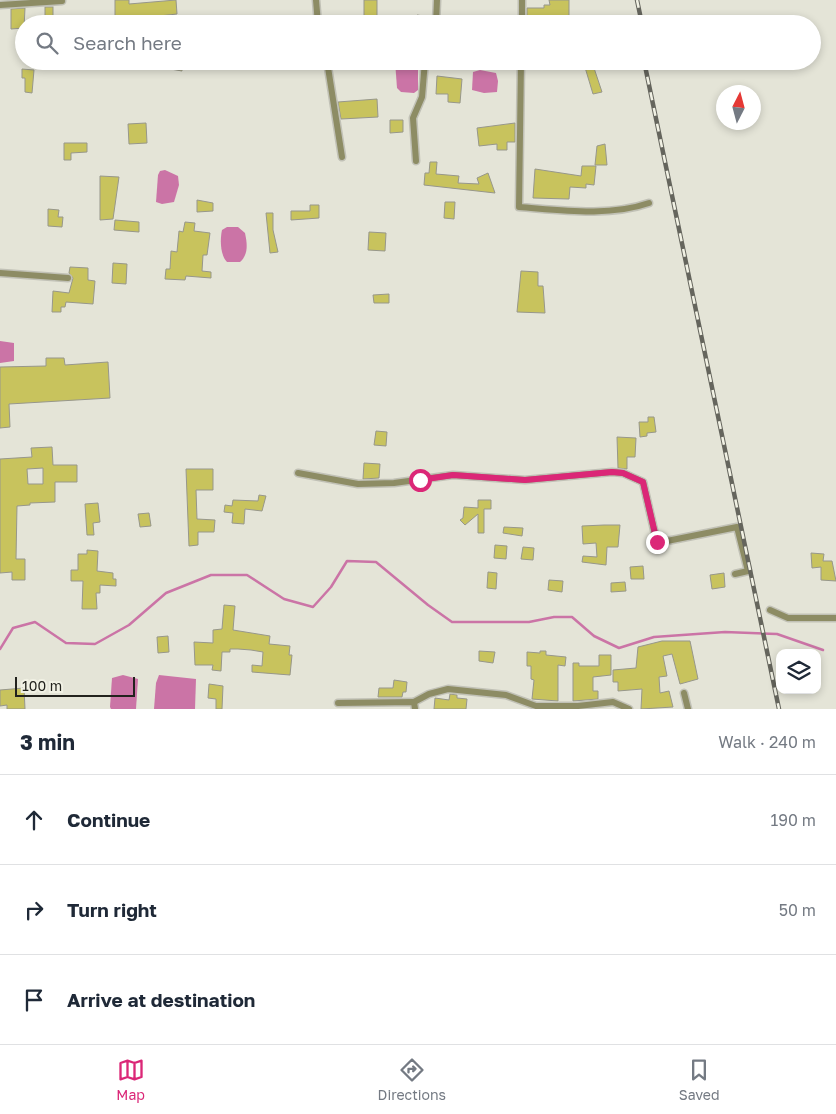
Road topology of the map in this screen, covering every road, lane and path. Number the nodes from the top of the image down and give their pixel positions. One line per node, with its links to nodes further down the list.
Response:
1 (316, 0): 6 (street)
2 (437, 0): 7 (street)
3 (522, 0): 8 (street)
4 (62, 2): 5 (street)
5 (0, 5)
6 (317, 15)
7 (436, 15)
8 (522, 15)
9 (328, 70): 12 (street)
10 (424, 70): 13 (street)
11 (522, 70): 14 (street)
12 (342, 157)
13 (416, 161)
14 (649, 203)
15 (0, 273): 16 (street)
16 (68, 278)
17 (298, 473): 18 (street)
18 (735, 574)
19 (770, 610): 20 (street)
20 (836, 618)
21 (684, 693): 25 (street)
22 (338, 703): 23 (street)
23 (414, 706): 24 (street)
24 (628, 709)
25 (688, 709)

